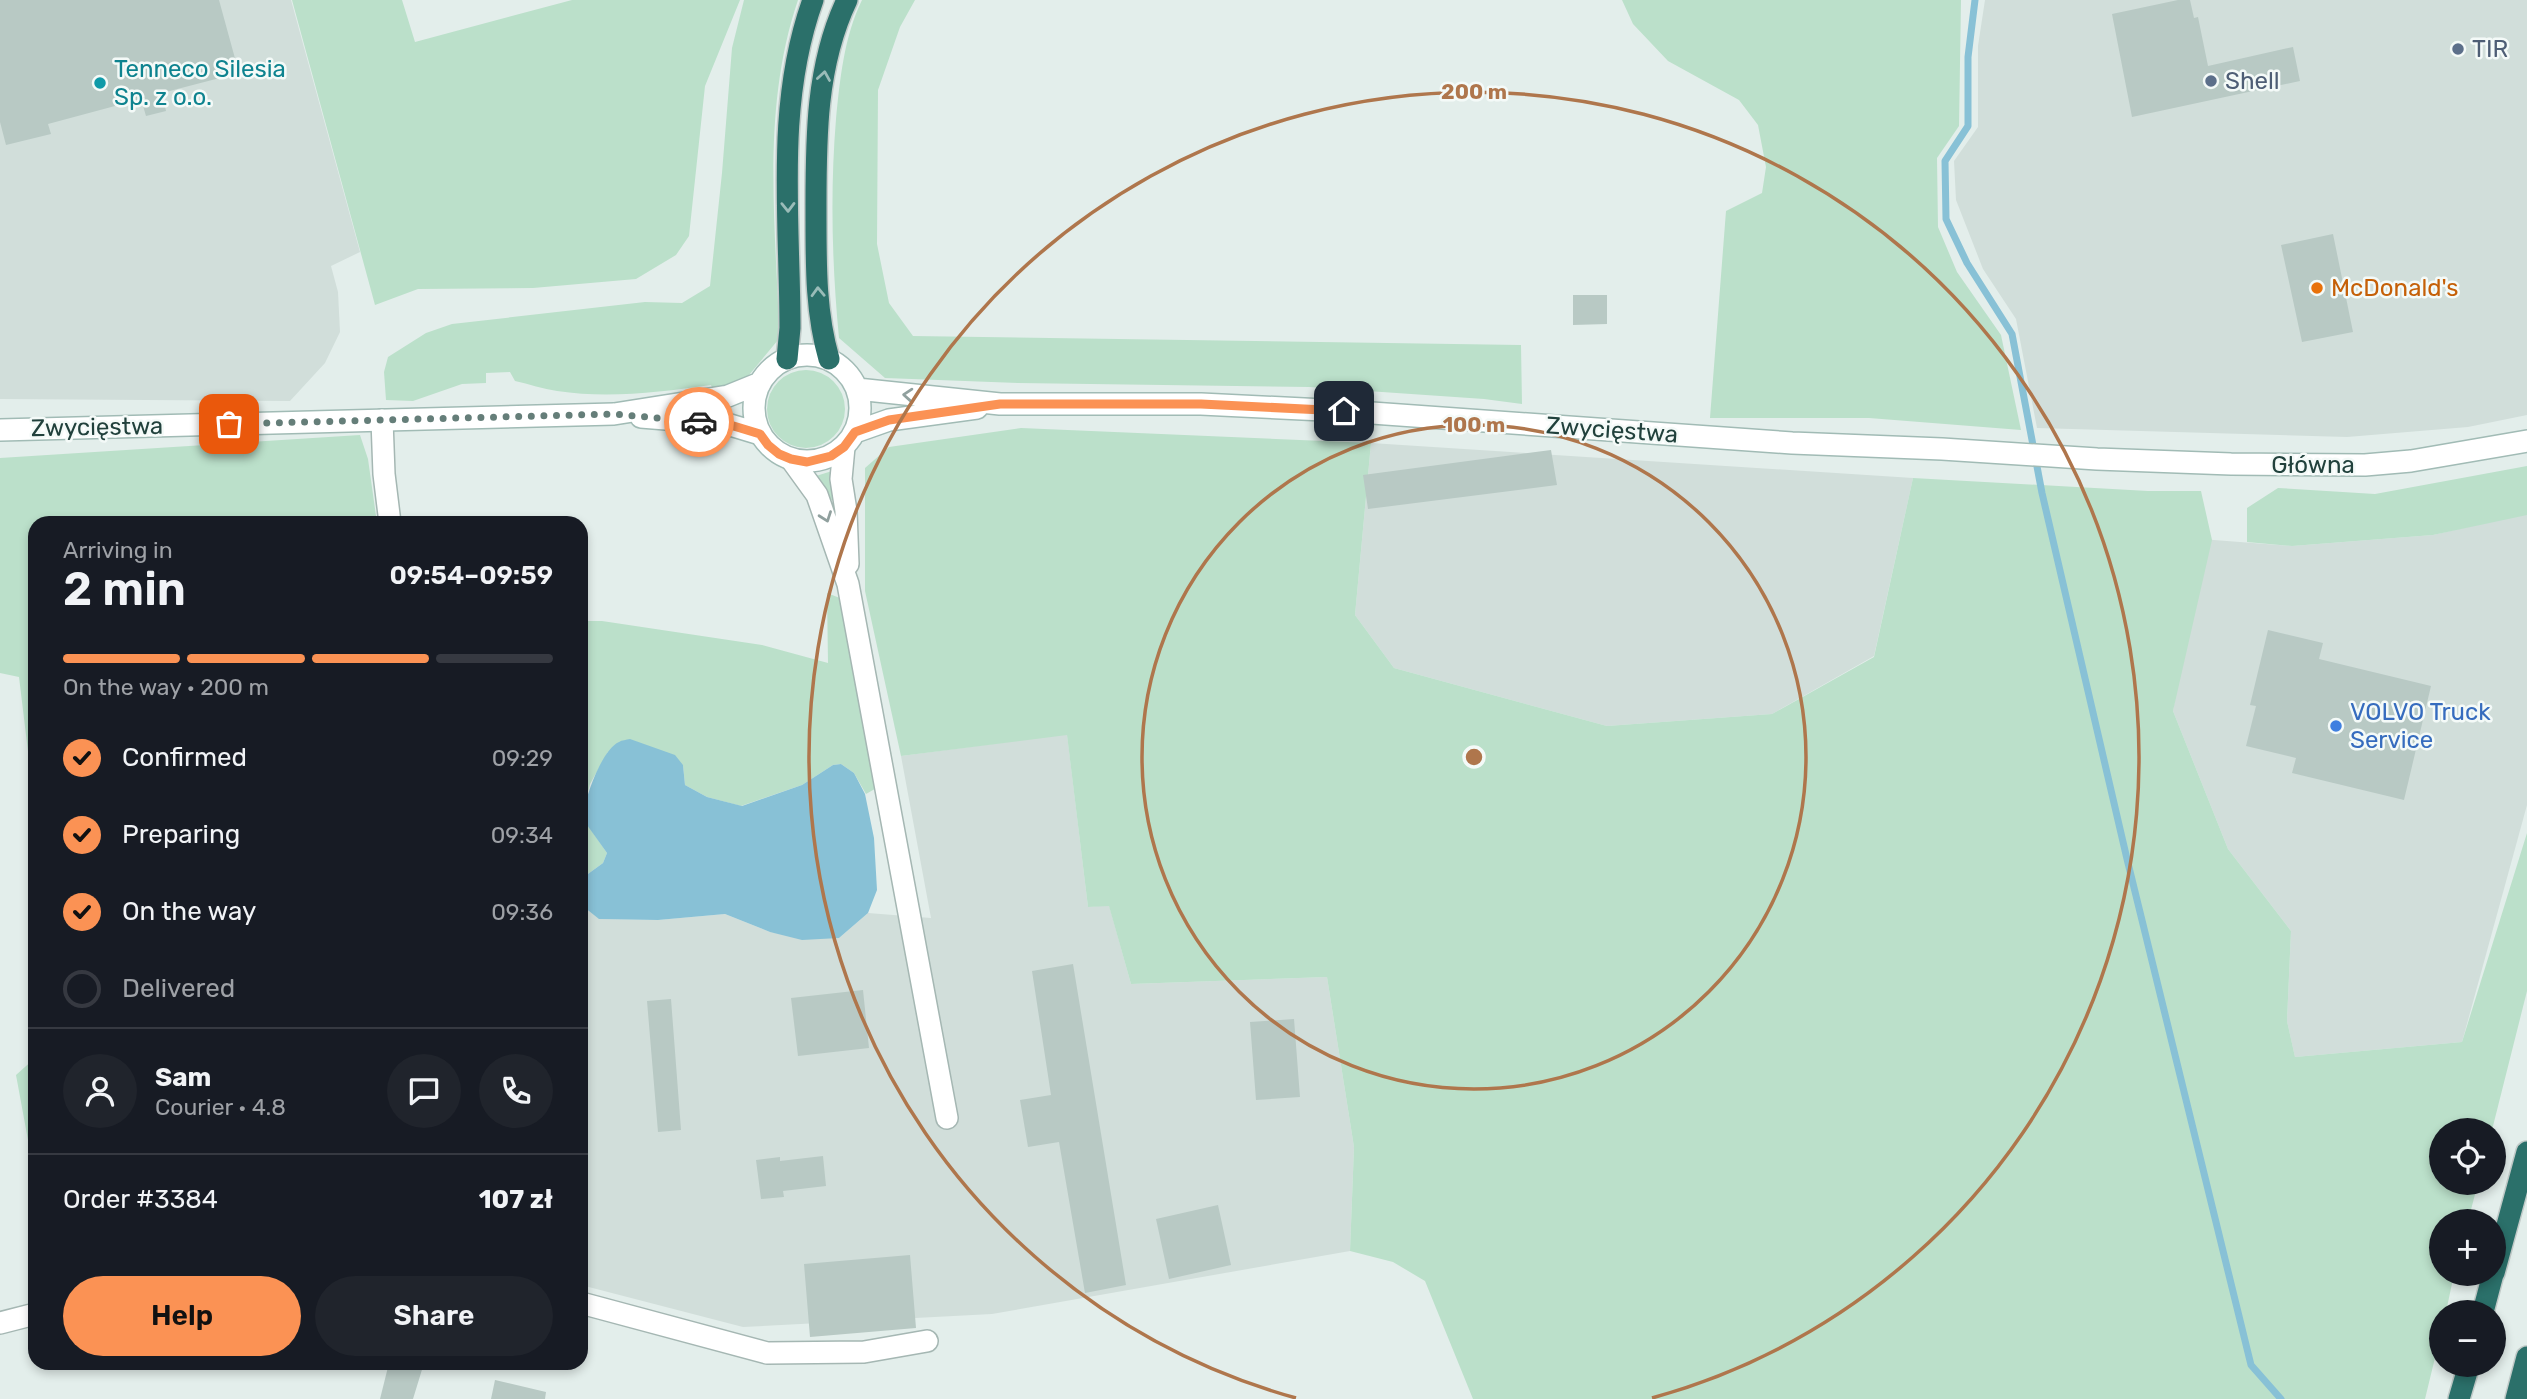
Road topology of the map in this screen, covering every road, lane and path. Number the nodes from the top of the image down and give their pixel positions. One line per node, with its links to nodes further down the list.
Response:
1 (813, 0): 3 (highway, one-way to 3)
2 (847, 0): 4 (highway, one-way to 2)
3 (787, 359): 4 (main road); 5 (main road)
4 (829, 359): 6 (main road)
5 (760, 383): 8 (main road, Zwycięstwa); 11 (main road)
6 (857, 389): 7 (main road, Zwycięstwa, one-way to 6); 12 (main road)
7 (1000, 404): 12 (main road, Zwycięstwa); 15 (main road, Zwycięstwa)
8 (614, 414): 9 (main road, Zwycięstwa); 11 (main road, Zwycięstwa)
9 (382, 420): 10 (main road, Zwycięstwa); 16 (main road)
10 (0, 430)
11 (760, 434): 14 (main road)
12 (849, 440): 14 (main road); 17 (main road)
13 (2527, 441): 15 (main road, Główna)
14 (791, 459): 17 (main road, one-way to 17)
15 (2097, 460)
16 (389, 516)
17 (848, 584): 18 (main road)
18 (947, 1118)
19 (2527, 1152): 20 (highway)
20 (2506, 1229)
21 (588, 1305): 24 (main road)
22 (28, 1316): 23 (main road)
23 (0, 1323)
24 (927, 1341)
25 (2527, 1357): 28 (highway)
26 (2465, 1377): 27 (highway)
27 (2459, 1399)
28 (2516, 1399)

